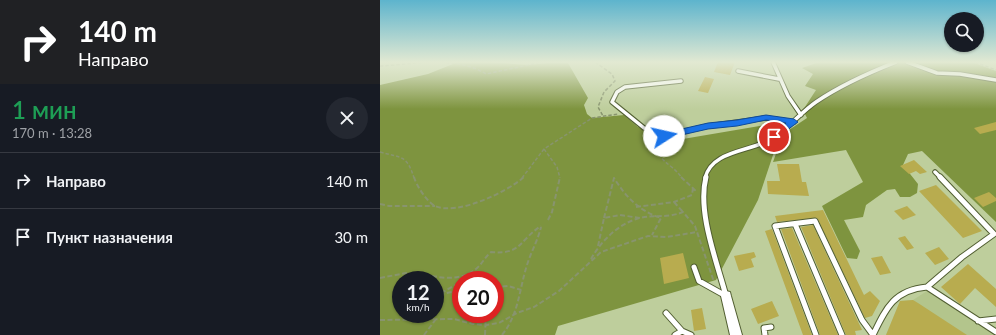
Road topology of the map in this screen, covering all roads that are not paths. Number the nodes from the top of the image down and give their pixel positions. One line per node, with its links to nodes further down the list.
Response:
1 (772, 78): 4 (lane)
2 (859, 78): 7 (lane)
3 (982, 78): 5 (lane)
4 (779, 79): 7 (lane)
5 (996, 80)
6 (681, 81): 8 (lane)
7 (801, 114): 8 (lane)
8 (794, 122): 14 (lane)
9 (935, 172): 11 (lane)
10 (795, 224): 25 (lane); 26 (lane); 27 (lane)
11 (995, 233): 13 (lane)
12 (694, 267): 14 (lane)
13 (927, 287): 17 (lane); 27 (lane)
14 (721, 294): 23 (street)
15 (666, 313): 19 (lane)
16 (996, 319): 17 (lane)
17 (978, 321): 20 (lane)
18 (771, 327): 24 (lane)
19 (682, 331): 21 (lane); 22 (lane)
20 (996, 332)
21 (675, 335)
22 (691, 335)
23 (736, 335)
24 (765, 335)
25 (816, 335)
26 (842, 335)
27 (873, 335)

